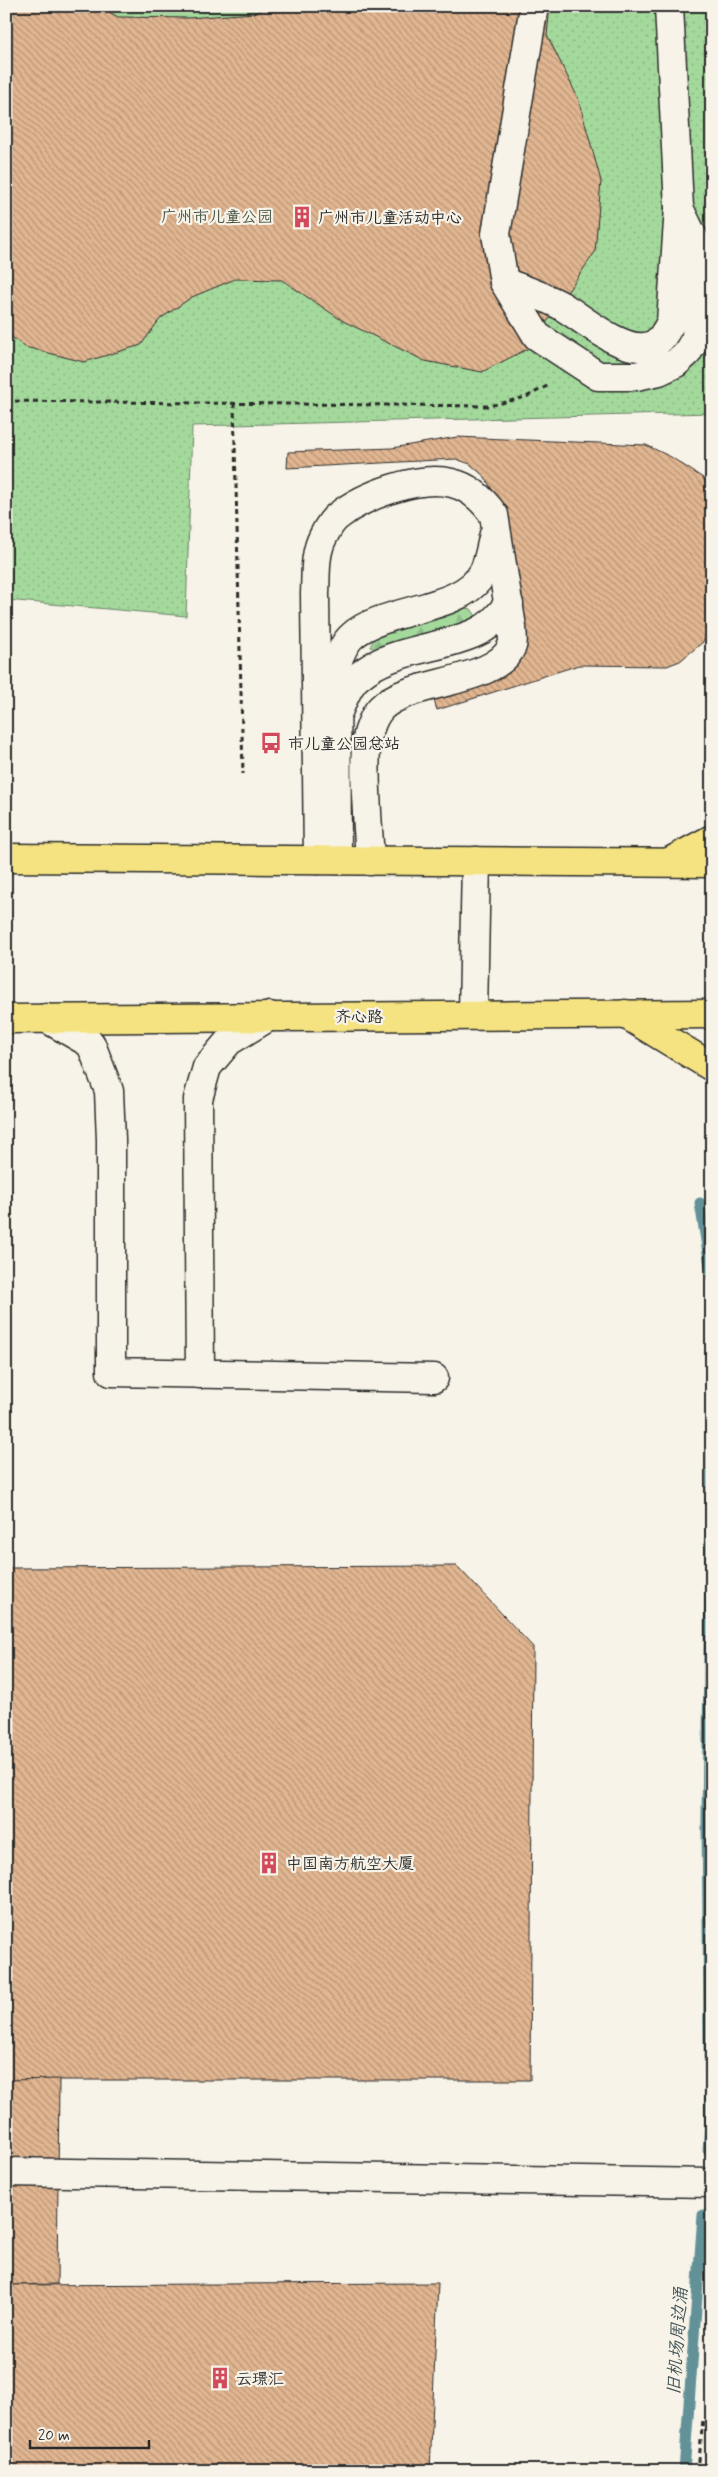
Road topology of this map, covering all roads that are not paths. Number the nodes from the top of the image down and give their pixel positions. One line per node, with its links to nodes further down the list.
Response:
1 (534, 6): 4 (street)
2 (668, 6): 3 (street)
3 (679, 208): 4 (street); 4 (street)
4 (504, 282)
5 (496, 525): 6 (street); 7 (street); 10 (street)
6 (509, 604): 7 (street); 11 (street)
7 (336, 716): 10 (street)
8 (712, 839): 13 (main road)
9 (6, 858): 10 (main road)
10 (328, 860): 11 (main road)
11 (370, 861): 12 (main road)
12 (476, 861): 13 (main road); 17 (street)
13 (668, 863): 14 (main road)
14 (712, 863)
15 (623, 1013): 16 (main road, 齐心路); 17 (main road, 齐心路); 21 (main road)
16 (712, 1014)
17 (473, 1015): 18 (main road, 齐心路)
18 (270, 1016): 19 (main road, 齐心路); 22 (street)
19 (46, 1018): 20 (main road, 齐心路); 22 (street)
20 (6, 1019)
21 (712, 1066)
22 (200, 1374): 23 (street)
23 (434, 1378)
24 (6, 2172): 25 (street)
25 (712, 2183)

